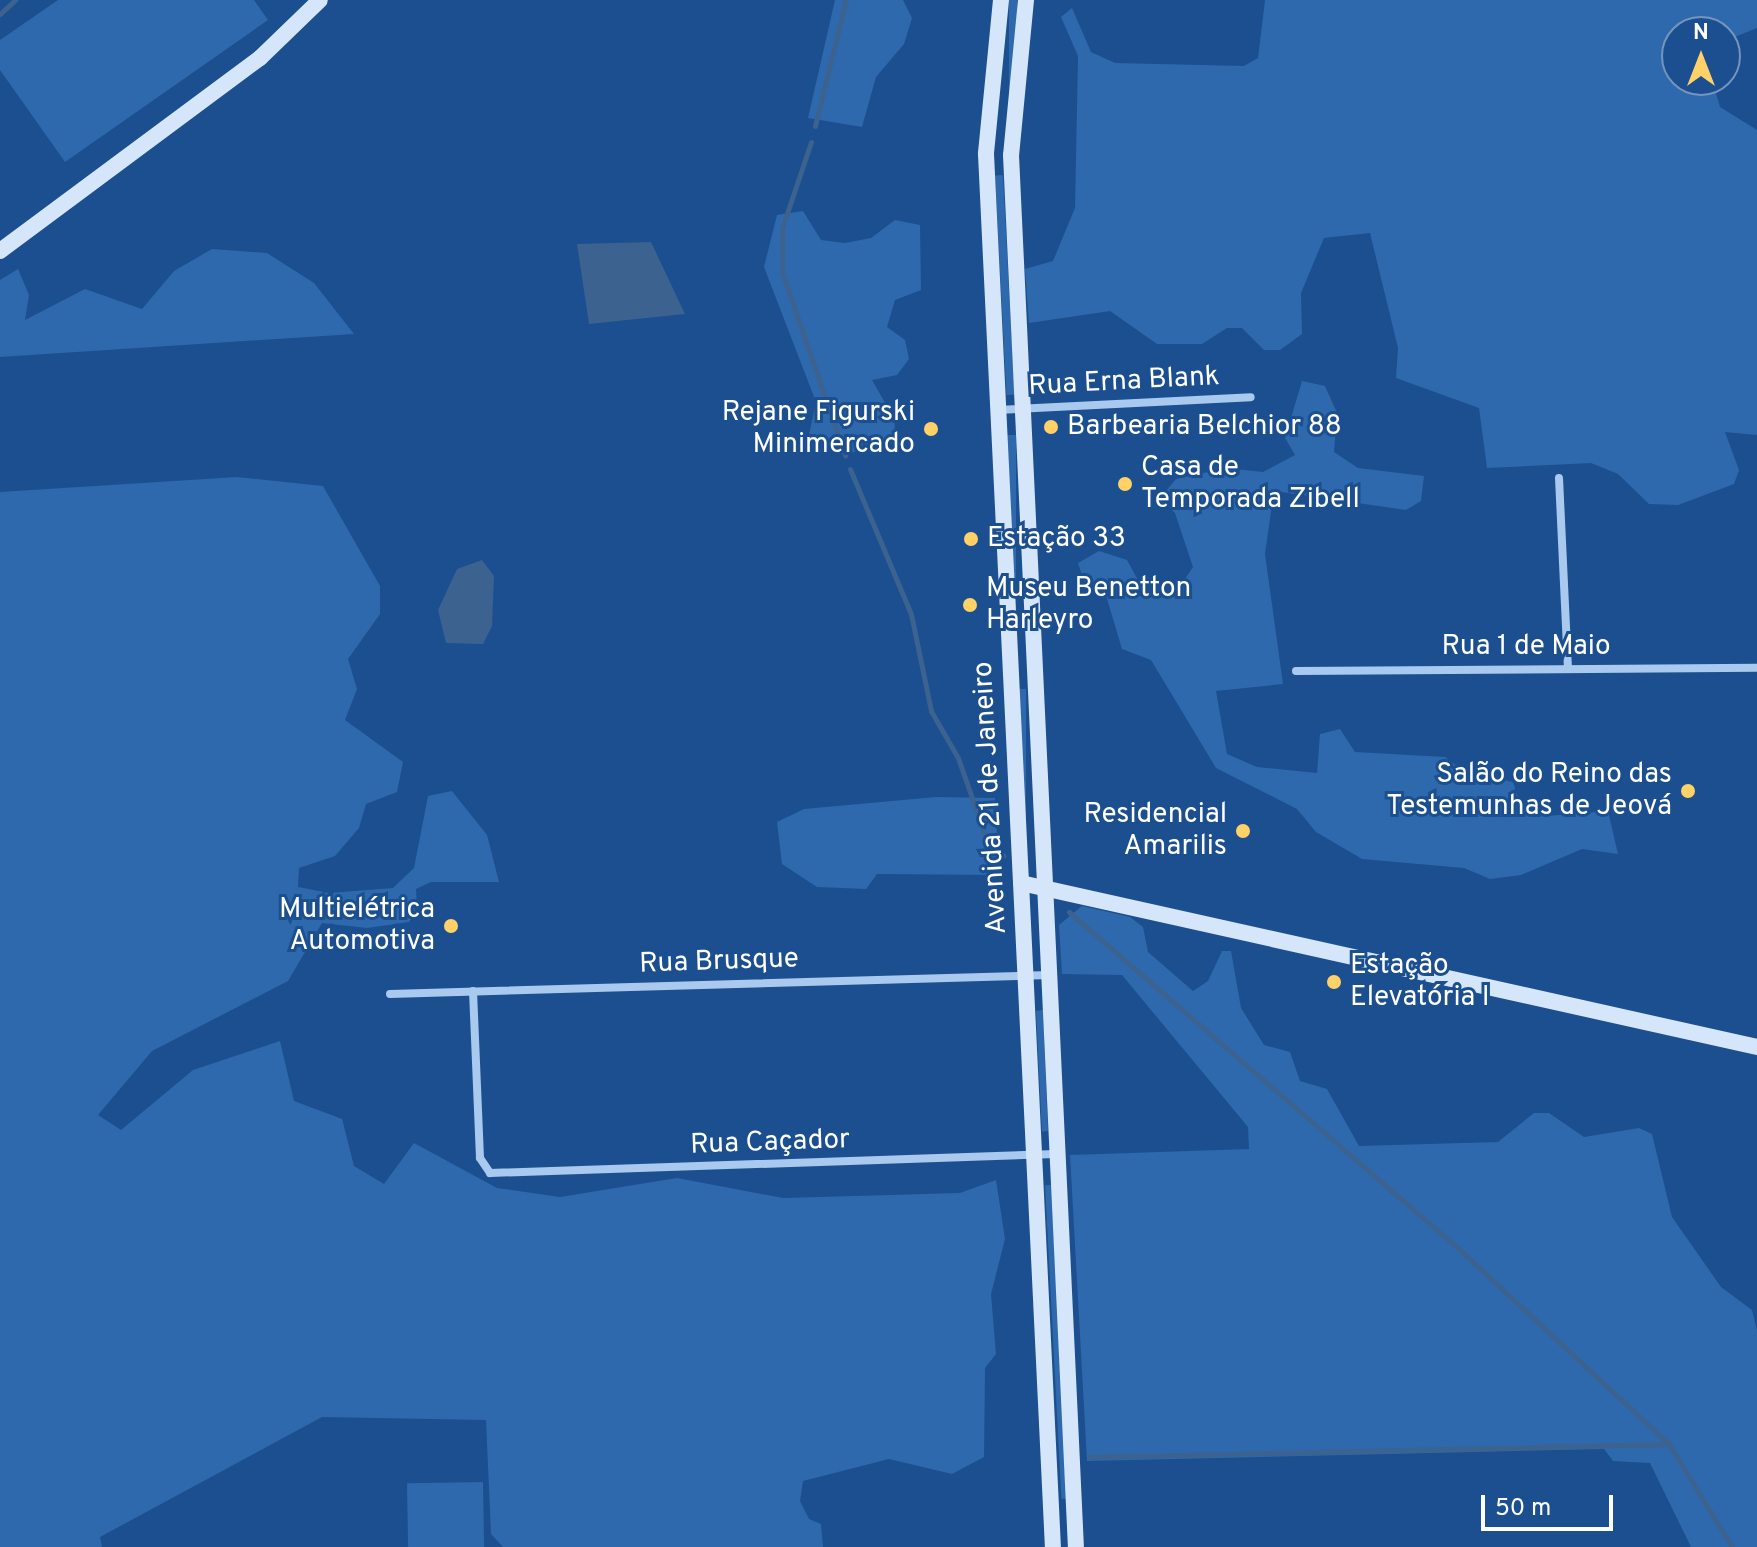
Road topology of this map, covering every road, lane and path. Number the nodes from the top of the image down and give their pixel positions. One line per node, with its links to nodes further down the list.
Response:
1 (320, 0): 6 (street)
2 (1001, 0): 4 (street, Avenida 21 de Janeiro)
3 (1026, 0): 5 (street, Avenida 21 de Janeiro)
4 (986, 154): 5 (street); 8 (street, Avenida 21 de Janeiro)
5 (1011, 155): 9 (street, Avenida 21 de Janeiro)
6 (0, 251)
7 (1251, 397): 9 (street, Rua Erna Blank)
8 (998, 410): 9 (street, Rua Erna Blank); 15 (street, Avenida 21 de Janeiro)
9 (1023, 410): 14 (street, Avenida 21 de Janeiro)
10 (1559, 478): 12 (street)
11 (1757, 668): 12 (street, Rua 1 de Maio)
12 (1568, 669): 13 (street, Rua 1 de Maio)
13 (1296, 671)
14 (1035, 673): 15 (street); 17 (street, Avenida 21 de Janeiro)
15 (1011, 674): 16 (street, Avenida 21 de Janeiro)
16 (1021, 883): 17 (street); 19 (street, Avenida 21 de Janeiro)
17 (1045, 890): 18 (street, Avenida 21 de Janeiro); 22 (street)
18 (1050, 975): 19 (street, Rua Brusque); 23 (street, Avenida 21 de Janeiro)
19 (1026, 976): 20 (street, Rua Brusque); 24 (street, Avenida 21 de Janeiro)
20 (473, 991): 21 (street, Rua Brusque); 24 (street, Rua Caçador)
21 (390, 994)
22 (1757, 1047)
23 (1058, 1154): 24 (street, Rua Caçador); 26 (street, Avenida 21 de Janeiro)
24 (1034, 1155): 25 (street, Avenida 21 de Janeiro)
25 (1053, 1547)
26 (1076, 1547)

